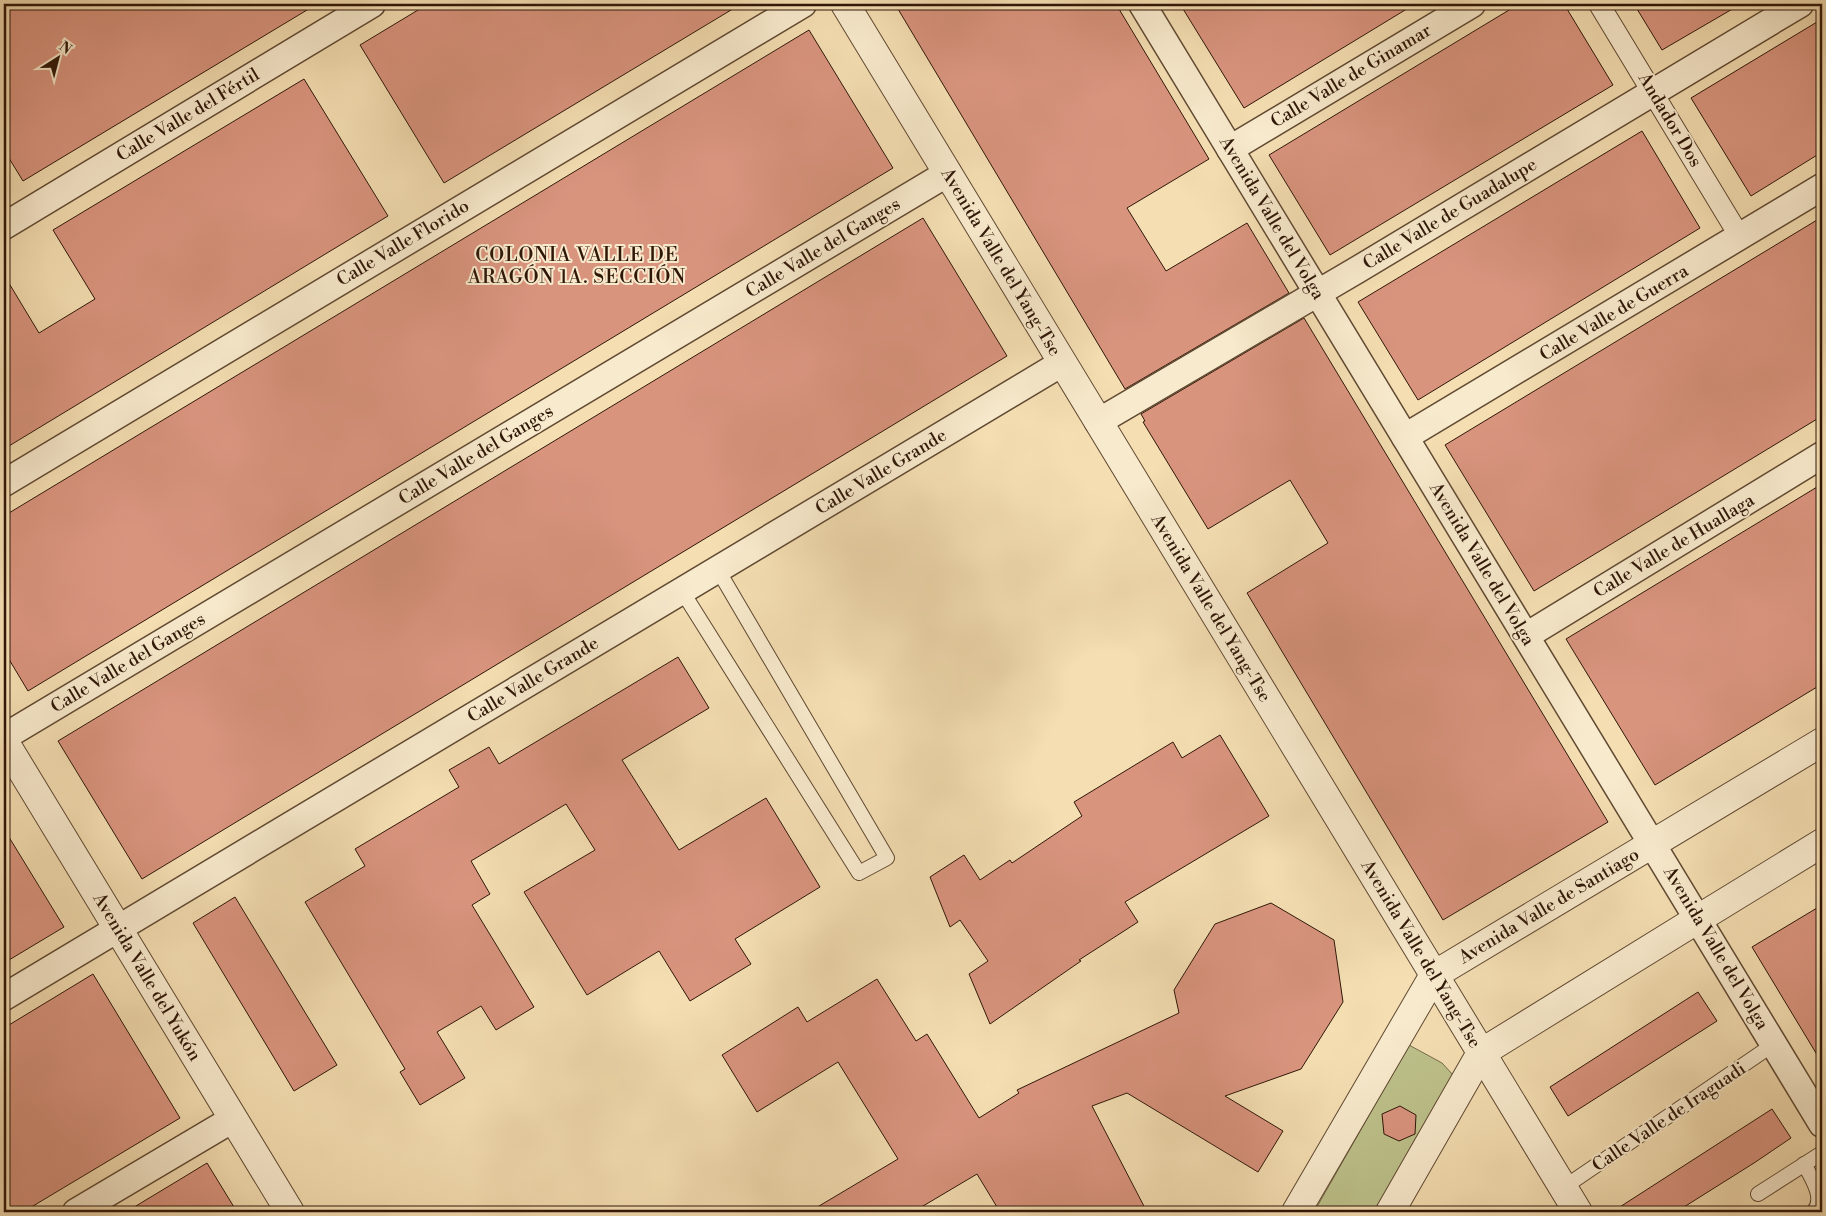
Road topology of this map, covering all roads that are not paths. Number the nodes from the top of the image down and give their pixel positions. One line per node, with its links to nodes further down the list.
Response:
1 (372, 4): 12 (street, Calle Valle del Fértil)
2 (803, 4): 19 (street, Calle Valle Florido)
3 (845, 4): 10 (street, Avenida Valle del Yang-Tse)
4 (1142, 4): 9 (street, Avenida Valle del Volga)
5 (1472, 4): 9 (street, Calle Valle de Ginamar)
6 (1599, 4): 8 (street, Andador Dos)
7 (1800, 4): 8 (street, Calle Valle de Guadalupe)
8 (1653, 93): 13 (street, Andador Dos); 14 (street, Calle Valle de Guadalupe)
9 (1230, 149): 14 (street, Avenida Valle del Volga)
10 (948, 173): 15 (street, Avenida Valle del Yang-Tse); 23 (street, Calle Valle del Ganges)
11 (1822, 187): 13 (street, Calle Valle de Guerra)
12 (4, 226)
13 (1740, 237): 17 (street, Calle Valle de Guerra)
14 (1318, 294): 16 (street, Calle Valle de Guadalupe); 17 (street, Avenida Valle del Volga)
15 (1062, 363): 16 (street, Avenida Valle del Yang-Tse); 20 (street, Calle Valle Grande)
16 (1098, 422): 30 (street, Avenida Valle del Yang-Tse)
17 (1405, 438): 22 (street, Avenida Valle del Volga)
18 (1822, 455): 22 (street, Calle Valle de Huallaga)
19 (4, 483)
20 (718, 570): 21 (street, Calle Valle Grande); 21 (lane)
21 (682, 591): 29 (street, Calle Valle Grande)
22 (1526, 636): 26 (street, Avenida Valle del Volga)
23 (4, 737)
24 (4, 741): 29 (street, Avenida Valle del Yukón)
25 (1822, 742): 26 (street, Avenida Valle de Santiago)
26 (1653, 844): 28 (street, Avenida Valle del Volga); 30 (street, Avenida Valle de Santiago)
27 (1822, 844): 28 (street)
28 (1698, 919): 32 (street, Avenida Valle del Volga); 33 (street)
29 (117, 928): 31 (street, Calle Valle Grande); 35 (street, Avenida Valle del Yukón)
30 (1434, 976): 33 (street, Avenida Valle del Yang-Tse); 42 (street, Avenida Valle de Santiago)
31 (4, 997)
32 (1774, 1044): 34 (street, Avenida Valle del Volga); 38 (lane, Calle Valle de Iraguadi)
33 (1481, 1053): 38 (street, Avenida Valle del Yang-Tse); 43 (street)
34 (1818, 1108)
35 (233, 1119): 40 (street); 41 (street, Avenida Valle del Yukón)
36 (1822, 1152): 37 (lane)
37 (1804, 1164): 39 (lane); 45 (lane)
38 (1563, 1188): 44 (street, Avenida Valle del Yang-Tse)
39 (1758, 1194)
40 (76, 1212)
41 (290, 1212)
42 (1296, 1212)
43 (1390, 1212)
44 (1578, 1212)
45 (1813, 1212)

